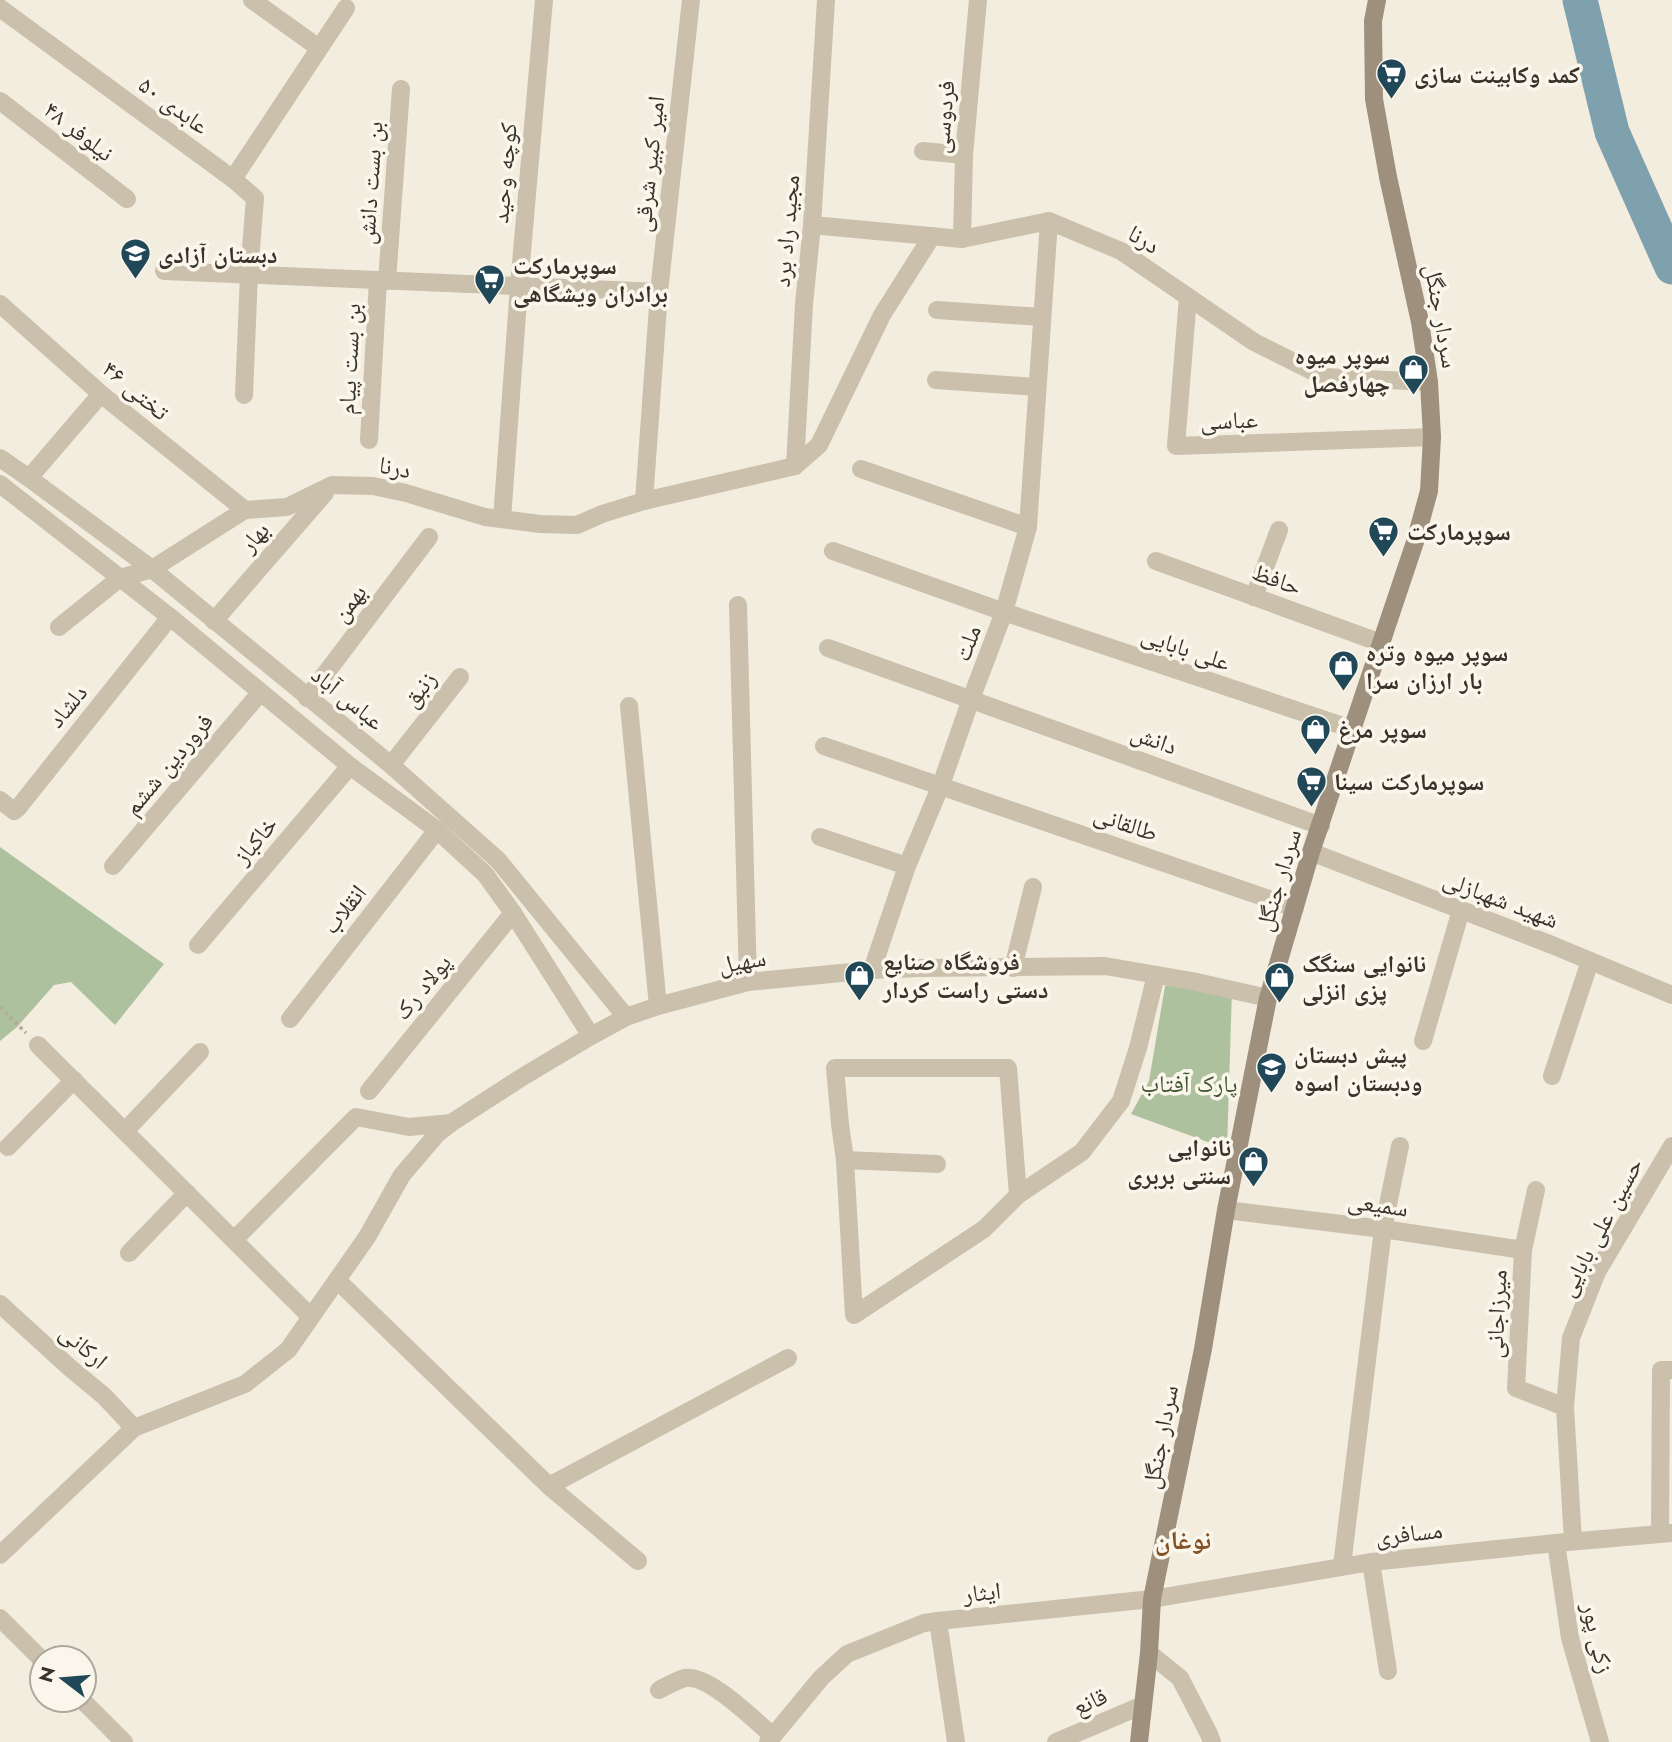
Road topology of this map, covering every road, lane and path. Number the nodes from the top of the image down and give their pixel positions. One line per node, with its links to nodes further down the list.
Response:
1 (251, 0): 9 (street)
2 (544, 0): 23 (street, کوچه وحید)
3 (691, 0): 24 (street, امیر کبیر شرقی)
4 (826, 0): 17 (street, مجید راد برد)
5 (978, 0): 13 (street, فردوسی)
6 (1377, 0): 30 (main road, سردار جنگل)
7 (0, 8): 14 (street, عابدی ۵۰)
8 (346, 8): 9 (street)
9 (319, 48): 14 (street)
10 (401, 89): 22 (street, بن بست دانش)
11 (0, 101): 15 (street, نیلوفر ۴۸)
12 (923, 151): 13 (street)
13 (964, 155): 19 (street, فردوسی)
14 (233, 179): 21 (street, عابدی ۵۰)
15 (127, 199)
16 (1049, 221): 19 (street); 25 (street, درنا); 28 (street, ملت)
17 (812, 226): 18 (street); 37 (street, مجید راد برد)
18 (932, 236): 19 (street); 37 (street)
19 (961, 239)
20 (164, 271): 21 (street)
21 (249, 274): 22 (street); 33 (street)
22 (383, 280): 23 (street); 35 (street, بن بست پیام)
23 (519, 286): 24 (street); 44 (street, کوچه وحید)
24 (659, 292): 42 (street, امیر کبیر شرقی)
25 (1188, 297): 30 (street, درنا); 34 (street, عباسی)
26 (0, 304): 32 (street, تختی ۴۶)
27 (937, 310): 28 (street)
28 (1042, 317): 31 (street, ملت)
29 (936, 380): 31 (street)
30 (1429, 382): 34 (main road, سردار جنگل)
31 (1036, 387): 45 (street, ملت)
32 (101, 394): 39 (street); 43 (street, تختی ۴۶)
33 (244, 395)
34 (1432, 438): 58 (main road, سردار جنگل)
35 (369, 440)
36 (0, 458): 39 (street, عباس آباد)
37 (796, 466): 42 (street, درنا)
38 (861, 469): 45 (street)
39 (30, 478): 50 (street, عباس آباد)
40 (0, 484): 51 (street)
41 (332, 485): 43 (street, درنا); 44 (street, درنا); 56 (street, بهار)
42 (644, 501): 44 (street, درنا)
43 (245, 510): 50 (street, درنا)
44 (502, 519)
45 (1028, 527): 54 (street, ملت)
46 (1279, 530): 52 (street)
47 (429, 537): 62 (street, بهمن)
48 (833, 551): 54 (street, علی بابایی)
49 (1156, 561): 52 (street, حافظ)
50 (152, 569): 51 (street, درنا); 56 (street, عباس آباد)
51 (120, 578): 55 (street); 57 (street)
52 (1254, 597): 58 (street, حافظ)
53 (738, 605): 86 (street)
54 (1004, 612): 63 (street, ملت); 65 (street, علی بابایی)
55 (170, 617): 61 (street); 70 (street, دلشاد)
56 (214, 621): 62 (street, عباس آباد)
57 (59, 627)
58 (1381, 643): 65 (main road, سردار جنگل)
59 (828, 648): 63 (street, دانش)
60 (460, 677): 67 (street, زنبق)
61 (260, 693): 68 (street); 75 (street, فروردین ششم)
62 (307, 698): 67 (street, عباس آباد)
63 (971, 699): 69 (street, ملت); 71 (street, دانش)
64 (629, 706): 89 (street)
65 (1352, 729): 71 (main road, سردار جنگل)
66 (824, 746): 69 (street, طالقانی)
67 (391, 765): 91 (street, عباس آباد)
68 (350, 766): 72 (street); 81 (street, خاکباز)
69 (941, 785): 76 (street, ملت); 78 (street, طالقانی)
70 (0, 800)
71 (1321, 826): 74 (main road, سردار جنگل)
72 (437, 830): 80 (street); 92 (street, انقلاب)
73 (820, 837): 76 (street)
74 (1311, 852): 78 (main road, سردار جنگل); 79 (street, شهید شهبازلی)
75 (113, 866)
76 (907, 866): 84 (street, ملت)
77 (1033, 887): 83 (street)
78 (1295, 908): 88 (main road, سردار جنگل)
79 (1461, 910): 82 (street, شهید شهبازلی); 94 (street)
80 (513, 913): 93 (street); 99 (street, پولاد رک)
81 (198, 945)
82 (1590, 961): 87 (street, شهید شهبازلی); 97 (street)
83 (1013, 968): 84 (street, سهیل); 85 (street, سهیل)
84 (872, 970): 86 (street, سهیل)
85 (1156, 975): 88 (street, سهیل); 109 (street)
86 (748, 982): 89 (street, سهیل)
87 (1672, 995)
88 (1268, 998): 110 (main road, سردار جنگل)
89 (658, 1006): 91 (street, سهیل)
90 (0, 1007): 95 (path)
91 (626, 1017): 93 (street, سهیل)
92 (290, 1019)
93 (591, 1036): 100 (street, سهیل)
94 (1423, 1041)
95 (38, 1045): 98 (street)
96 (200, 1052): 101 (street)
97 (1552, 1076)
98 (74, 1080): 101 (street); 104 (street)
99 (369, 1091)
100 (451, 1123): 112 (street); 115 (street, سهیل)
101 (125, 1131): 108 (street)
102 (1400, 1146): 111 (street)
103 (1672, 1146): 120 (street, حسین علی بابایی)
104 (8, 1147)
105 (845, 1160): 106 (street); 109 (street); 109 (street)
106 (937, 1164)
107 (1536, 1190): 113 (street, میرزاجانی)
108 (187, 1193): 112 (street); 114 (street)
109 (1018, 1195)
110 (1226, 1210): 111 (street, سمیعی); 129 (main road, سردار جنگل)
111 (1383, 1229): 113 (street, سمیعی); 128 (street)
112 (234, 1240): 117 (street)
113 (1523, 1250): 120 (street, میرزاجانی)
114 (129, 1253)
115 (337, 1280): 117 (street, سهیل); 122 (street)
116 (0, 1304): 121 (street, ارکانی)
117 (311, 1317): 121 (street, سهیل)
118 (788, 1358): 122 (street)
119 (1672, 1370): 123 (street)
120 (1565, 1407): 124 (street, حسین علی بابایی)
121 (134, 1428): 125 (street)
122 (549, 1486): 126 (street)
123 (1666, 1533): 124 (street, مسافری)
124 (1564, 1542): 127 (street, مسافری); 144 (street, زکی پور)
125 (0, 1555)
126 (638, 1561)
127 (1371, 1562): 128 (street, مسافری); 134 (street)
128 (1342, 1566): 129 (street, مسافری)
129 (1152, 1599): 131 (street, ایثار); 133 (main road, سردار جنگل)
130 (0, 1618): 132 (street)
131 (938, 1621): 138 (street); 140 (street, ایثار)
132 (28, 1646)
133 (1149, 1653): 136 (main road, سردار جنگل); 143 (street)
134 (1388, 1671)
135 (659, 1690): 138 (street)
136 (1143, 1705): 141 (street, قانع); 142 (main road, سردار جنگل)
137 (96, 1714): 139 (street)
138 (771, 1739)
139 (124, 1742)
140 (956, 1742)
141 (1056, 1742)
142 (1139, 1742)
143 (1212, 1742)
144 (1600, 1742)

